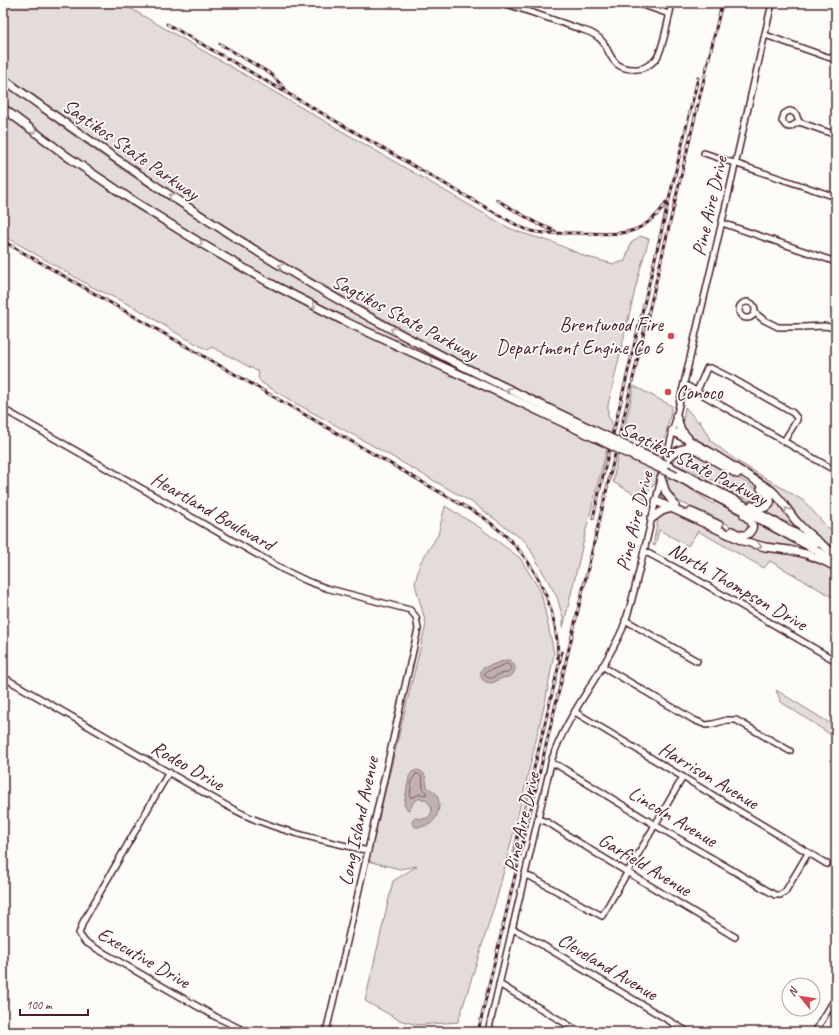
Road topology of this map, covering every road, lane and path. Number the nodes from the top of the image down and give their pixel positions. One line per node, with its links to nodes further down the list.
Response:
1 (330, 3): 2 (street)
2 (350, 3)
3 (504, 3): 7 (street)
4 (637, 3): 7 (street)
5 (672, 3): 7 (street)
6 (772, 3): 8 (street, Pine Aire Drive)
7 (669, 14)
8 (765, 35): 9 (street); 15 (street, Pine Aire Drive)
9 (836, 60)
10 (3, 79): 26 (highway, Sagtikos State Parkway, one-way to 10)
11 (3, 108): 26 (highway, Sagtikos State Parkway, one-way to 26)
12 (799, 122): 13 (street)
13 (836, 135)
14 (704, 153): 15 (street)
15 (735, 164): 16 (street); 17 (street, Pine Aire Drive)
16 (836, 197)
17 (722, 223): 18 (street); 21 (street, Pine Aire Drive)
18 (836, 262)
19 (755, 313): 20 (street)
20 (836, 328)
21 (684, 384): 22 (street); 24 (street, Pine Aire Drive)
22 (697, 391): 27 (street); 27 (street)
23 (3, 409): 40 (street, Heartland Boulevard)
24 (676, 416): 25 (street, Pine Aire Drive); 28 (highway)
25 (672, 433): 28 (highway); 29 (street, Pine Aire Drive)
26 (607, 440): 32 (highway, Sagtikos State Parkway, bridge)
27 (784, 441): 30 (street)
28 (697, 447): 29 (highway); 32 (highway); 37 (highway, one-way to 28)
29 (666, 460): 31 (street, Pine Aire Drive)
30 (836, 471)
31 (661, 478): 33 (street, Pine Aire Drive); 34 (highway)
32 (725, 498): 34 (highway); 37 (highway, Sagtikos State Parkway); 38 (highway, Sagtikos State Parkway)
33 (656, 499): 34 (highway); 35 (street, Pine Aire Drive)
34 (673, 506): 35 (highway); 39 (highway, one-way to 39)
35 (652, 520): 36 (street, Pine Aire Drive)
36 (644, 551): 41 (street, Pine Aire Drive); 43 (street, North Thompson Drive)
37 (836, 555)
38 (836, 561)
39 (836, 567)
40 (416, 617): 53 (street, Long Island Avenue)
41 (625, 620): 42 (street); 44 (street, Pine Aire Drive)
42 (697, 661)
43 (836, 661)
44 (602, 666): 46 (street, Pine Aire Drive); 47 (street)
45 (3, 677): 49 (street, Rodeo Drive)
46 (575, 712): 48 (street, Pine Aire Drive); 50 (street, Harrison Avenue)
47 (790, 751)
48 (551, 762): 51 (street, Pine Aire Drive); 52 (street, Lincoln Avenue)
49 (169, 772): 53 (street, Rodeo Drive); 62 (street, Executive Drive)
50 (682, 778): 52 (street); 54 (street, Harrison Avenue)
51 (538, 819): 56 (street, Garfield Avenue); 57 (street, Pine Aire Drive)
52 (655, 825): 54 (street, Lincoln Avenue); 56 (street)
53 (368, 851): 63 (street, Long Island Avenue)
54 (808, 853): 55 (street, Harrison Avenue)
55 (827, 864)
56 (628, 872): 57 (street); 59 (street, Garfield Avenue)
57 (524, 875): 58 (street, Pine Aire Drive)
58 (512, 929): 60 (street, Pine Aire Drive); 66 (street, Cleveland Avenue)
59 (734, 936)
60 (499, 984): 64 (street, Pine Aire Drive); 65 (street)
61 (836, 997): 67 (street)
62 (254, 1032)
63 (326, 1032)
64 (488, 1032)
65 (580, 1032)
66 (688, 1032)
67 (815, 1032)

